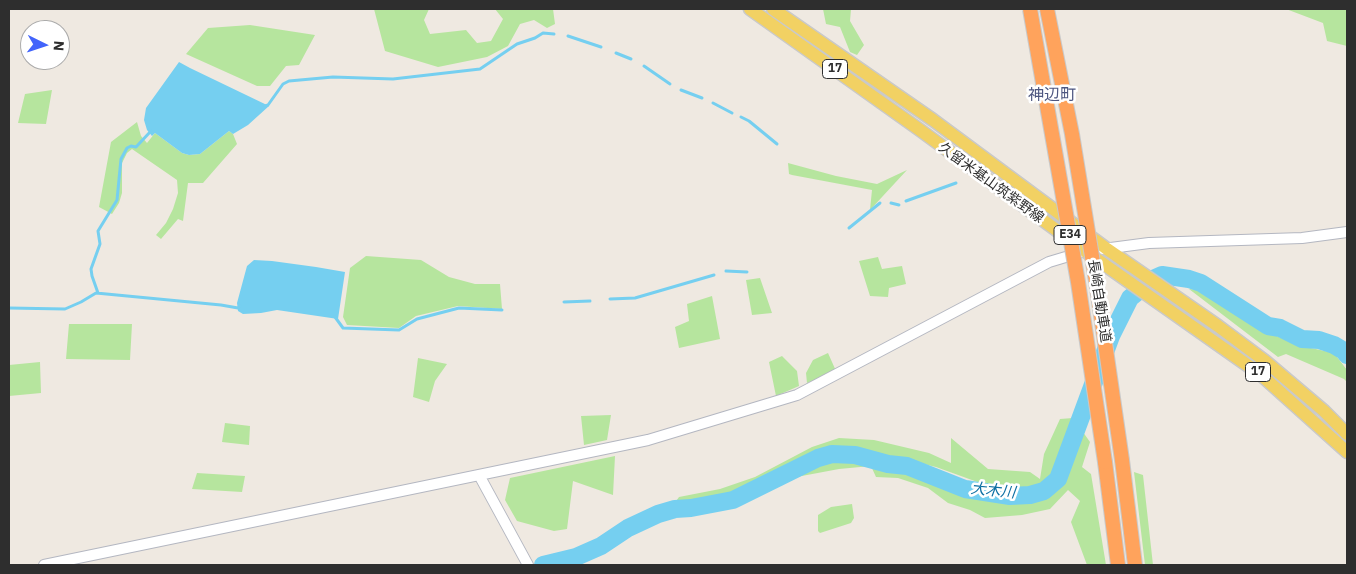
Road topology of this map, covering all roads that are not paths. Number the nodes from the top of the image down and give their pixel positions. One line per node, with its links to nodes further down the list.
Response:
1 (750, 9): 7 (main road, 久留米基山筑紫野線 / 17)
2 (773, 9): 6 (main road, 久留米基山筑紫野線 / 17)
3 (1030, 9): 13 (highway, 長崎自動車道 / E34, bridge)
4 (1047, 9): 14 (highway, 長崎自動車道 / E34, bridge)
5 (1347, 232): 6 (street)
6 (1107, 248): 7 (street); 8 (main road, 久留米基山筑紫野線 / 17)
7 (1085, 251): 9 (main road, 久留米基山筑紫野線 / 17); 10 (street)
8 (1347, 434)
9 (1347, 452)
10 (479, 475): 11 (street); 12 (street)
11 (526, 562)
12 (44, 565)
13 (1118, 565)
14 (1135, 565)

